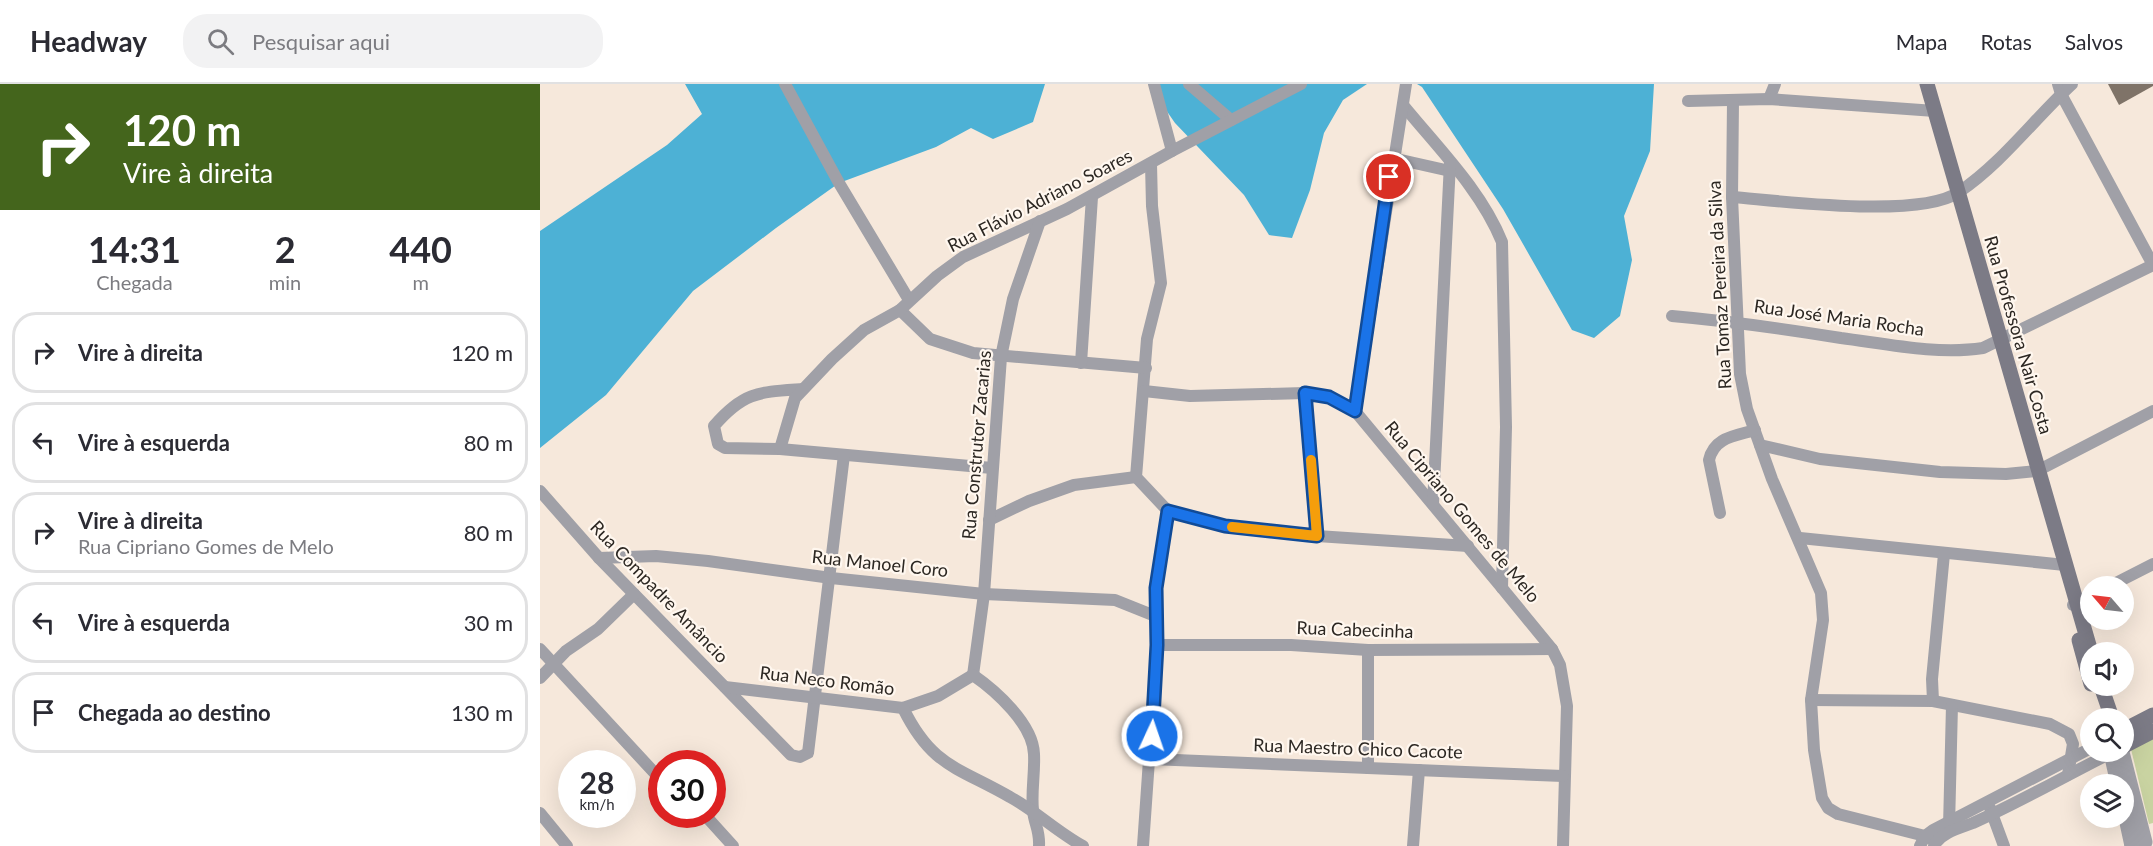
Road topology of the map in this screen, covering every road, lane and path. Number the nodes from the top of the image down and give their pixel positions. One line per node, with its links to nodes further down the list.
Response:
1 (785, 84): 25 (street)
2 (1154, 84): 16 (street)
3 (1189, 84): 15 (street)
4 (1301, 84): 15 (street, Rua Flávio Adriano Soares)
5 (1406, 84): 13 (street)
6 (1775, 84): 10 (street)
7 (1927, 84): 14 (main road, Rua Professora Nair Costa)
8 (2072, 84): 9 (street)
9 (2059, 89): 20 (street); 24 (street)
10 (1769, 99): 12 (street); 14 (street)
11 (1688, 101): 12 (street)
12 (1733, 101): 22 (street, Rua Tomaz Pereira da Silva)
13 (1403, 105): 17 (street); 19 (street)
14 (1935, 111): 20 (main road, Rua Professora Nair Costa)
15 (1232, 120): 16 (street, Rua Flávio Adriano Soares)
16 (1172, 151): 18 (street, Rua Flávio Adriano Soares)
17 (1392, 158): 19 (street); 36 (street)
18 (1151, 164): 21 (street, Rua Flávio Adriano Soares); 32 (street)
19 (1450, 167): 46 (street); 59 (street)
20 (1957, 194): 22 (street); 29 (main road, Rua Professora Nair Costa)
21 (1092, 197): 23 (street, Rua Flávio Adriano Soares); 31 (street)
22 (1732, 197): 28 (street, Rua Tomaz Pereira da Silva)
23 (1040, 221): 25 (street, Rua Flávio Adriano Soares); 30 (street, Rua Construtor Zacarias)
24 (2153, 265): 29 (street, Rua José Maria Rocha)
25 (909, 300): 26 (street, Rua Flávio Adriano Soares)
26 (900, 310): 30 (street); 33 (street, Rua Flávio Adriano Soares)
27 (1672, 316): 28 (street, Rua José Maria Rocha)
28 (1737, 322): 29 (street, Rua José Maria Rocha); 38 (street, Rua Tomaz Pereira da Silva)
29 (2000, 340): 43 (main road, Rua Professora Nair Costa)
30 (1001, 357): 31 (street); 42 (street, Rua Construtor Zacarias)
31 (1081, 363): 32 (street)
32 (1146, 368): 34 (street)
33 (803, 389): 40 (street, Rua Flávio Adriano Soares); 40 (street)
34 (1144, 391): 35 (street, Rua Cipriano Gomes de Melo); 44 (street)
35 (1305, 393): 36 (street, Rua Cipriano Gomes de Melo); 50 (street)
36 (1355, 411): 46 (street, Rua Cipriano Gomes de Melo)
37 (2153, 411): 43 (street)
38 (1755, 430): 39 (street, Rua Tomaz Pereira da Silva); 48 (street)
39 (1760, 445): 43 (street); 51 (street, Rua Tomaz Pereira da Silva)
40 (780, 449): 41 (street)
41 (844, 455): 42 (street); 58 (street)
42 (992, 468): 49 (street, Rua Construtor Zacarias)
43 (2037, 471): 56 (main road, Rua Professora Nair Costa)
44 (1136, 477): 47 (street); 49 (street)
45 (540, 491): 54 (street, Rua Compadre Amâncio)
46 (1433, 504): 52 (street, Rua Cipriano Gomes de Melo)
47 (1168, 511): 50 (street); 63 (street)
48 (1720, 513)
49 (988, 520): 61 (street, Rua Construtor Zacarias)
50 (1317, 536): 52 (street)
51 (1800, 538): 53 (street); 75 (street, Rua Tomaz Pereira da Silva)
52 (1468, 546): 59 (street, Rua Cipriano Gomes de Melo)
53 (1944, 554): 56 (street); 76 (street)
54 (600, 558): 58 (street, Rua Manoel Coro); 60 (street, Rua Compadre Amâncio)
55 (2153, 564): 57 (street)
56 (2065, 565): 62 (main road, Rua Professora Nair Costa)
57 (2130, 576)
58 (831, 578): 61 (street, Rua Manoel Coro); 74 (street)
59 (1502, 588): 68 (street, Rua Cipriano Gomes de Melo)
60 (634, 594): 70 (street); 73 (street, Rua Compadre Amâncio)
61 (984, 594): 63 (street, Rua Manoel Coro); 71 (street, Rua Construtor Zacarias)
62 (2079, 600): 64 (main road, Rua Professora Nair Costa); 66 (main road, Rua Professora Nair Costa)
63 (1155, 616): 65 (street)
64 (2089, 642)
65 (1157, 645): 69 (street, Rua Cabecinha); 84 (street)
66 (2080, 646)
67 (540, 649): 70 (street)
68 (1552, 649): 69 (street, Rua Cabecinha); 92 (street, Rua Cipriano Gomes de Melo)
69 (1368, 650): 89 (street)
70 (554, 664): 72 (street); 88 (street)
71 (973, 675): 78 (street, Rua Neco Romão); 94 (street)
72 (540, 678)
73 (724, 687): 74 (street, Rua Neco Romão); 74 (street, Rua Compadre Amâncio)
74 (816, 696): 78 (street, Rua Neco Romão)
75 (1811, 700): 76 (street); 100 (street, Rua Tomaz Pereira da Silva)
76 (1933, 701): 77 (street)
77 (1952, 705): 85 (street); 97 (street)
78 (903, 708): 94 (street)
79 (2153, 715): 80 (main road)
80 (2134, 725)
81 (2153, 731): 82 (main road)
82 (2134, 741)
83 (2080, 754): 85 (street)
84 (1151, 759): 89 (street, Rua Maestro Chico Cacote); 106 (street)
85 (2071, 759): 91 (street); 93 (street)
86 (2094, 762): 91 (street)
87 (2119, 762): 101 (street)
88 (648, 766)
89 (1368, 768): 90 (street, Rua Maestro Chico Cacote)
90 (1419, 770): 92 (street, Rua Maestro Chico Cacote); 107 (street)
91 (2068, 775): 96 (street)
92 (1563, 776): 108 (street, Rua Cipriano Gomes de Melo)
93 (1988, 801): 96 (street); 97 (street)
94 (1032, 812): 104 (street); 105 (street)
95 (540, 813): 102 (street)
96 (1992, 814): 97 (street); 109 (street)
97 (1949, 827): 100 (street)
98 (717, 828): 103 (street)
99 (2134, 828): 101 (street)
100 (1929, 842)
101 (2141, 843)
102 (567, 846)
103 (733, 846)
104 (1039, 846)
105 (1083, 846)
106 (1143, 846)
107 (1413, 846)
108 (1563, 846)
109 (2004, 846)

